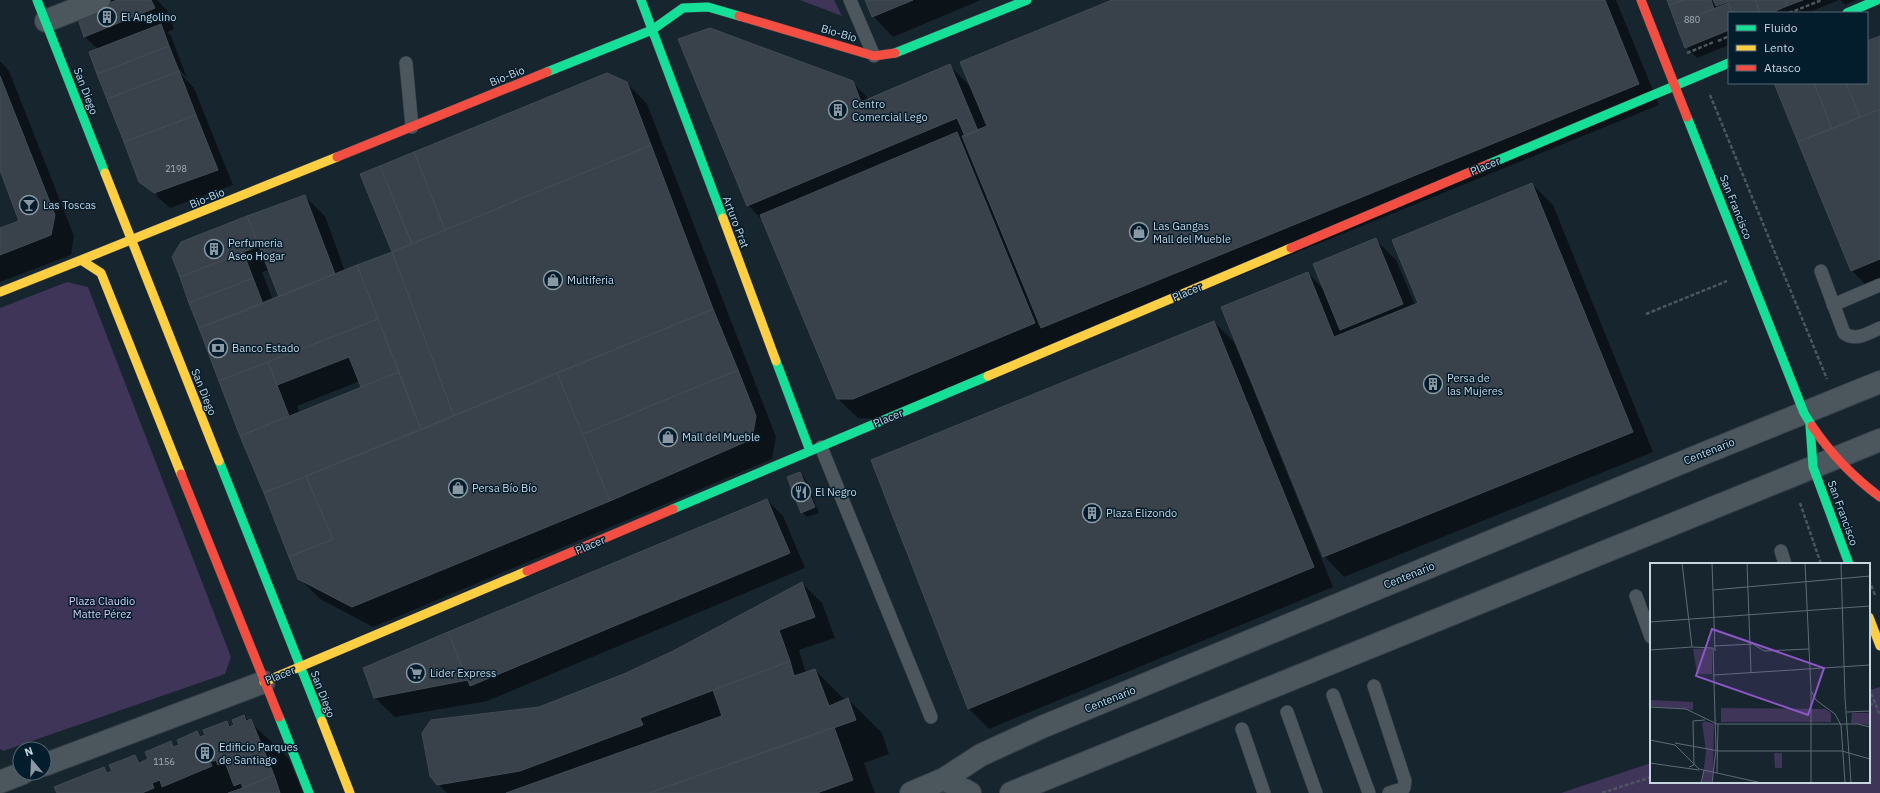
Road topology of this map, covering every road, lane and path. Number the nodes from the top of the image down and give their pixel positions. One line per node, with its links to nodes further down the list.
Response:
1 (37, 0): 12 (street, San Diego)
2 (99, 0): 12 (street)
3 (640, 0): 13 (street, Arturo Prat)
4 (850, 0): 16 (lane)
5 (1027, 0): 16 (street, Bio-Bio)
6 (1641, 0): 17 (street, San Francisco)
7 (1822, 0): 10 (path)
8 (1877, 0): 11 (street)
9 (687, 4): 13 (street, Bio-Bio); 16 (street, Bio-Bio)
10 (1792, 12)
11 (1849, 12)
12 (46, 21): 23 (street, San Diego)
13 (652, 30): 22 (street, Bio-Bio); 36 (street, Arturo Prat)
14 (1728, 36): 15 (path)
15 (1692, 51): 17 (path); 20 (path)
16 (874, 56)
17 (1665, 61): 21 (street, San Francisco)
18 (1728, 63): 20 (street, Placer)
19 (406, 64): 22 (lane)
20 (1701, 75): 21 (street, Placer); 33 (path)
21 (1674, 86): 26 (street, San Francisco); 36 (street, Placer)
22 (412, 127): 23 (street, Bio-Bio)
23 (132, 240): 24 (street, Bio-Bio); 49 (street, San Diego)
24 (81, 260): 28 (street, Bio-Bio); 50 (street)
25 (1821, 271): 29 (lane)
26 (1749, 272): 30 (path); 34 (street, San Francisco)
27 (1880, 285): 29 (lane)
28 (0, 292)
29 (1833, 305): 31 (lane)
30 (1646, 314)
31 (1880, 328)
32 (1880, 382): 34 (street, Centenario)
33 (1829, 383)
34 (1807, 418): 37 (street, San Francisco); 38 (street, San Francisco); 63 (street, Centenario)
35 (1880, 440): 37 (street)
36 (816, 449): 49 (street, Placer); 58 (lane)
37 (1835, 458): 38 (street); 40 (street, San Francisco)
38 (1813, 467): 39 (street); 44 (street, San Francisco)
39 (1776, 483): 43 (path); 69 (street)
40 (1880, 497)
41 (1781, 551): 42 (lane)
42 (1786, 563)
43 (1821, 563)
44 (1849, 563)
45 (1636, 596): 47 (lane)
46 (1870, 620): 48 (street)
47 (1650, 634)
48 (1880, 646)
49 (300, 667): 50 (street, Placer); 66 (street, San Diego)
50 (264, 682): 60 (street, Placer); 65 (street)
51 (1374, 686): 73 (lane)
52 (1870, 690): 54 (path)
53 (1333, 695): 72 (lane)
54 (1875, 703): 55 (path); 57 (path)
55 (1870, 705)
56 (1287, 712): 71 (lane)
57 (1880, 715)
58 (931, 717)
59 (1242, 729): 70 (lane)
60 (52, 762)
61 (12, 777): 64 (street)
62 (1650, 777): 74 (path)
63 (944, 779): 67 (street, Centenario); 68 (street)
64 (0, 782)
65 (309, 793)
66 (350, 793)
67 (911, 793)
68 (970, 793)
69 (1011, 793)
70 (1264, 793)
71 (1316, 793)
72 (1369, 793)
73 (1389, 793)
74 (1602, 793)

